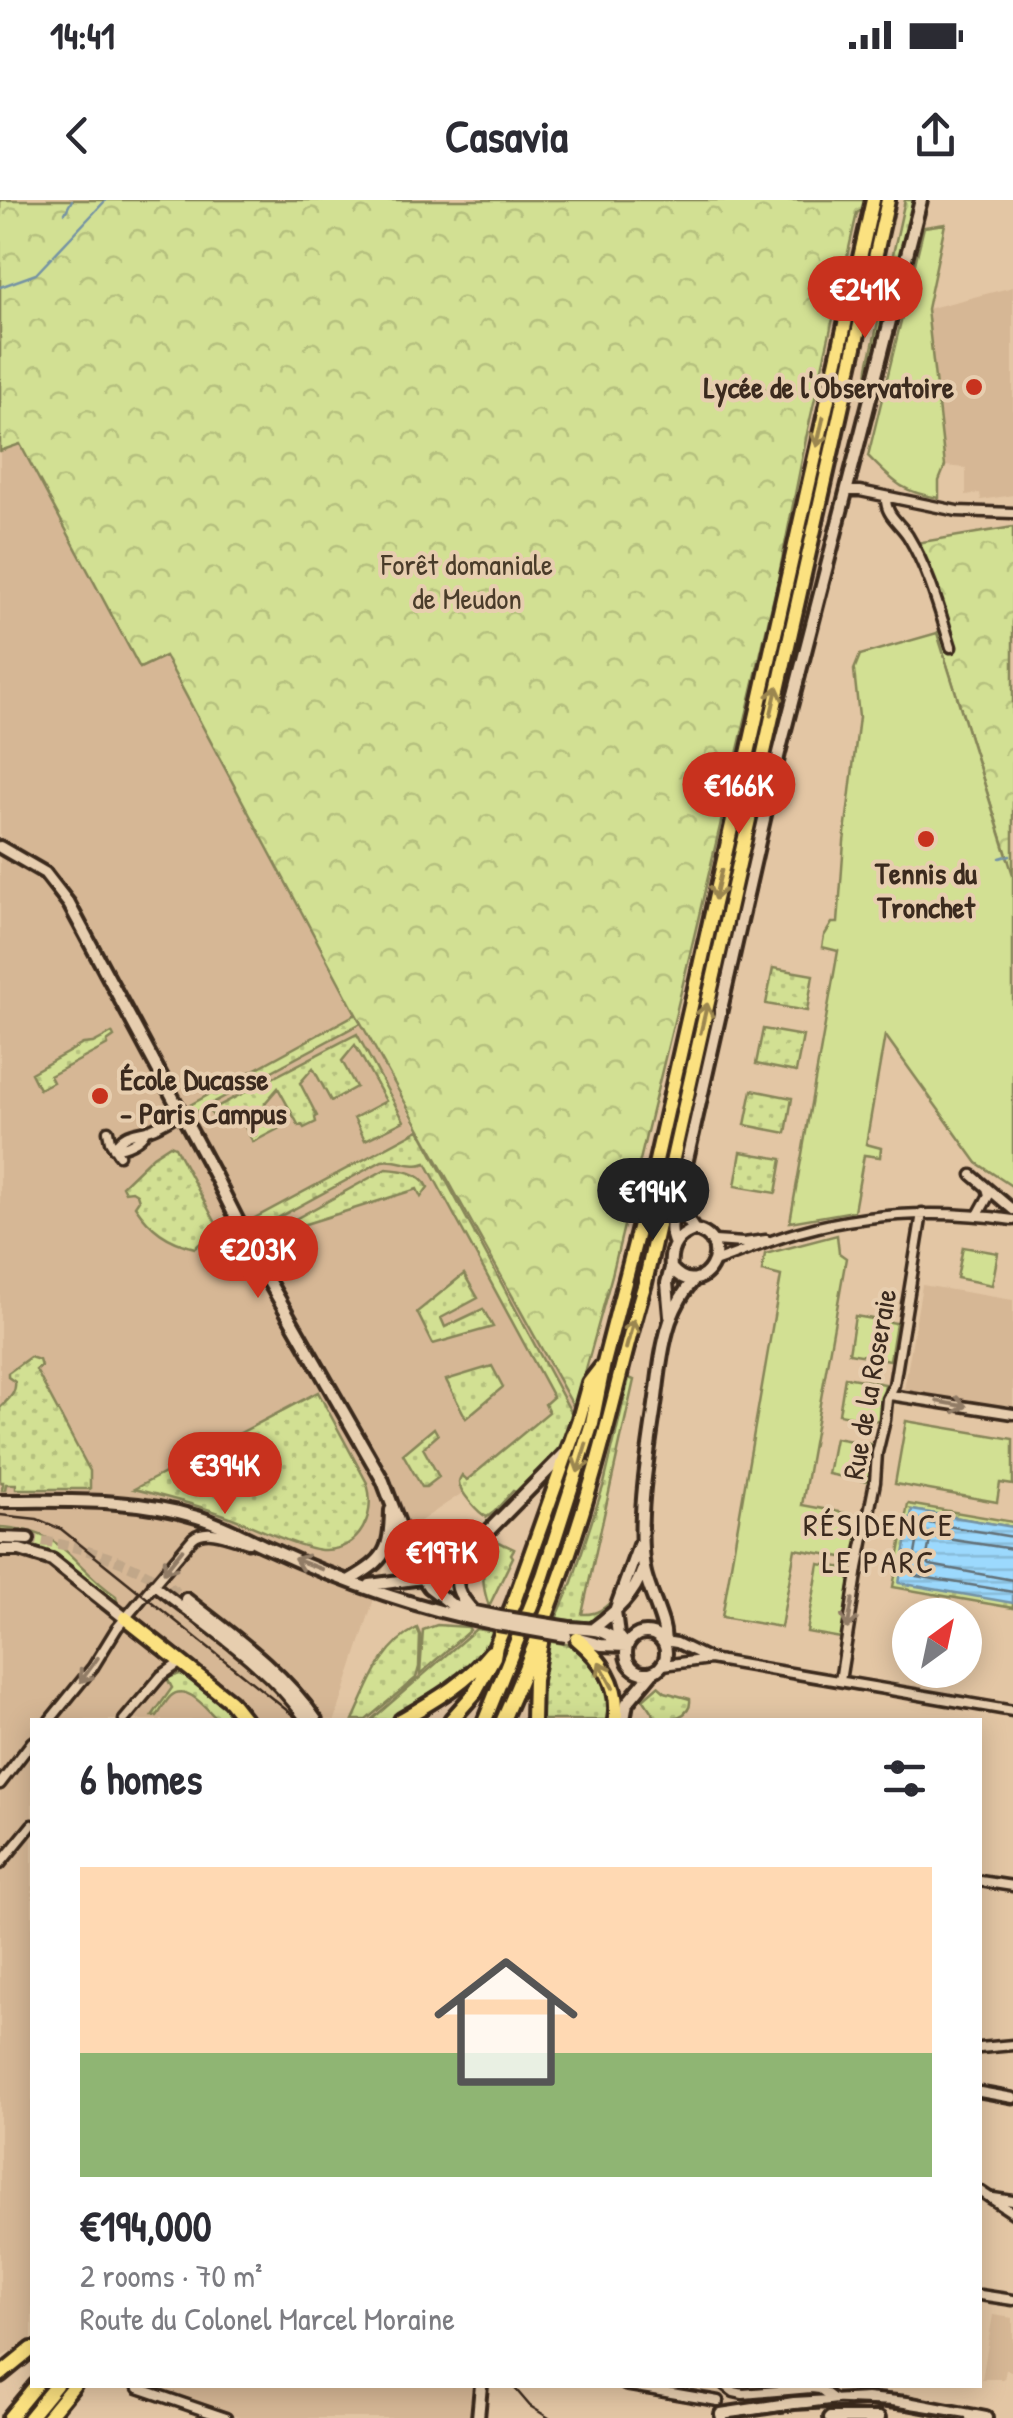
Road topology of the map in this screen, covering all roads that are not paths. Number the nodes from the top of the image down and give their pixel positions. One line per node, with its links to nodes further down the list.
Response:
1 (873, 200): 26 (highway, one-way to 26)
2 (888, 200): 48 (highway, one-way to 2)
3 (921, 200): 4 (street)
4 (848, 490): 5 (street); 13 (street)
5 (886, 496): 6 (street); 7 (street)
6 (1013, 512)
7 (951, 647)
8 (0, 847): 9 (street)
9 (181, 1113): 10 (street); 31 (street)
10 (108, 1131)
11 (972, 1175): 12 (street)
12 (987, 1188): 14 (street); 16 (street)
13 (679, 1195): 18 (street); 21 (street)
14 (1013, 1210)
15 (922, 1213): 16 (street); 19 (street); 27 (street, Rue de la Roseraie)
16 (978, 1215): 17 (street)
17 (1013, 1220)
18 (694, 1230): 20 (street); 21 (street)
19 (776, 1239): 20 (street); 22 (street)
20 (714, 1241): 22 (street)
21 (674, 1244): 23 (street)
22 (714, 1262): 24 (street)
23 (671, 1268): 24 (street); 25 (street)
24 (692, 1281): 25 (street)
25 (670, 1321): 34 (street)
26 (604, 1363): 29 (highway); 69 (highway, one-way to 69)
27 (890, 1395): 28 (street, one-way to 28); 60 (street, Rue de la Roseraie, one-way to 60)
28 (1013, 1414)
29 (567, 1451): 33 (street); 54 (highway)
30 (0, 1500): 37 (street)
31 (392, 1503): 32 (street); 42 (street)
32 (397, 1516): 33 (street); 41 (street)
33 (493, 1526): 39 (street)
34 (642, 1534): 40 (street); 46 (street)
35 (0, 1538): 36 (street)
36 (28, 1539)
37 (267, 1548): 42 (street, one-way to 37); 43 (street, one-way to 43)
38 (0, 1550): 49 (street)
39 (460, 1560): 41 (street); 47 (street)
40 (644, 1568): 46 (street); 53 (street)
41 (422, 1578): 44 (street); 47 (street)
42 (350, 1580): 44 (street)
43 (153, 1584): 49 (street); 65 (street)
44 (364, 1586): 50 (street)
45 (186, 1599): 66 (street)
46 (615, 1611): 51 (street); 55 (street)
47 (475, 1612): 50 (street)
48 (546, 1615): 70 (highway); 71 (highway)
49 (125, 1618): 57 (highway); 62 (street, one-way to 62)
50 (499, 1620): 52 (street, bridge)
51 (594, 1628): 52 (street); 55 (street)
52 (571, 1634): 55 (street); 72 (highway, one-way to 52)
53 (664, 1642): 55 (street); 56 (street); 58 (street)
54 (496, 1646): 67 (highway); 68 (highway)
55 (627, 1646): 59 (street)
56 (710, 1659): 58 (street); 60 (street)
57 (181, 1662): 63 (street); 64 (highway)
58 (663, 1665): 59 (street)
59 (652, 1673): 73 (street)
60 (840, 1681): 61 (street)
61 (1013, 1711)
62 (52, 1718)
63 (126, 1718)
64 (243, 1718)
65 (304, 1718)
66 (314, 1718)
67 (404, 1718)
68 (453, 1718)
69 (487, 1718)
70 (504, 1718)
71 (533, 1718)
72 (615, 1718)
73 (624, 1718)
74 (28, 1754): 75 (street)
75 (0, 1784)
76 (30, 1828): 77 (street)
77 (0, 1864)
78 (982, 1881): 79 (street)
79 (1013, 1886)
80 (1013, 2046): 81 (street)
81 (982, 2048)
82 (982, 2092): 83 (street)
83 (1013, 2098)
84 (982, 2193): 85 (street)
85 (989, 2198): 86 (street); 87 (street)
86 (1013, 2200)
87 (1013, 2212)
88 (982, 2295): 89 (street)
89 (1013, 2300)
90 (30, 2352): 91 (highway)
91 (0, 2375)
92 (34, 2388): 105 (highway)
93 (54, 2388): 106 (highway)
94 (72, 2388): 107 (highway)
95 (138, 2388): 108 (street)
96 (481, 2388): 109 (street)
97 (643, 2388): 102 (street)
98 (721, 2388): 102 (street)
99 (727, 2388): 101 (street)
100 (811, 2388): 103 (street)
101 (811, 2388)
102 (718, 2400): 104 (street)
103 (835, 2400): 104 (street); 112 (street)
104 (722, 2416)
105 (9, 2418)
106 (29, 2418)
107 (47, 2418)
108 (226, 2418)
109 (478, 2418)
110 (830, 2418): 111 (street)
111 (879, 2418)
112 (986, 2418)

